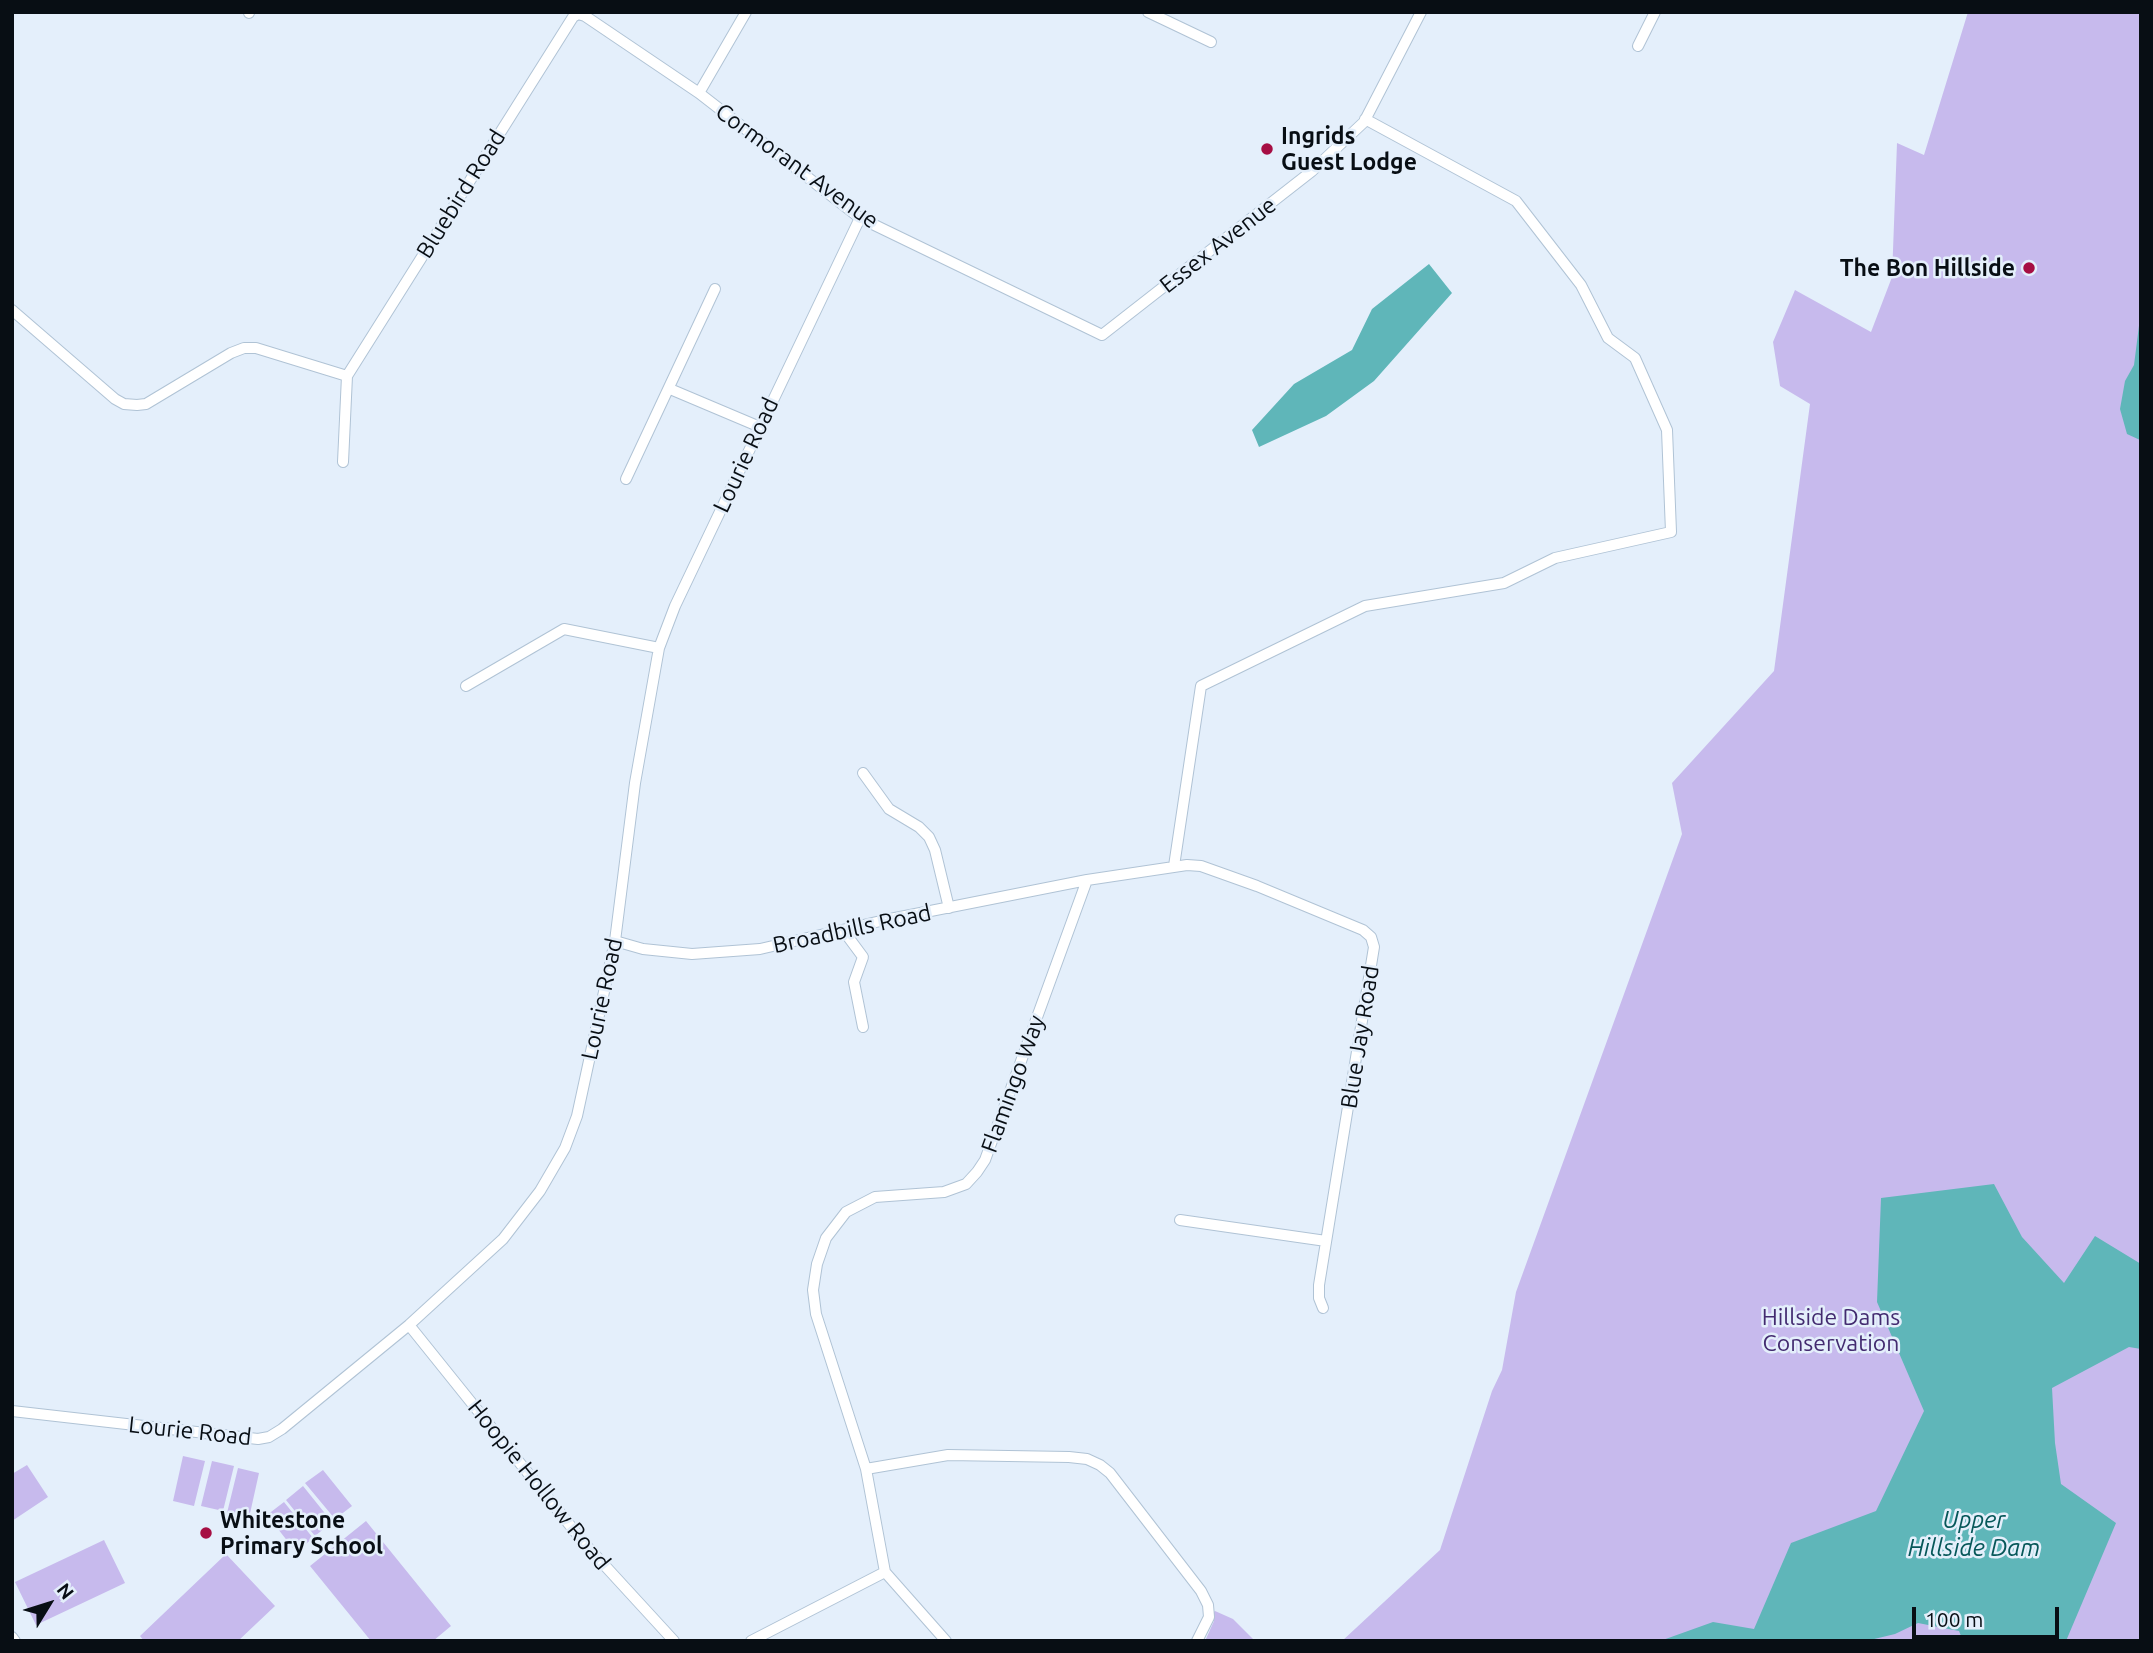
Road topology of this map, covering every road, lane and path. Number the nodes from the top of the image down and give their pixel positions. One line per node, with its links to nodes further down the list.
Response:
1 (746, 12): 8 (street)
2 (1147, 12): 6 (street)
3 (1421, 12): 9 (street, Essex Avenue)
4 (1654, 12): 7 (street)
5 (578, 14): 8 (street, Cormorant Avenue); 14 (street, Bluebird Road)
6 (1211, 42)
7 (1638, 46)
8 (699, 93): 10 (street, Cormorant Avenue)
9 (1365, 119): 13 (street, Essex Avenue); 22 (street)
10 (860, 218): 13 (street, Cormorant Avenue); 16 (street, Lourie Road)
11 (715, 289): 15 (street)
12 (12, 310): 14 (street)
13 (1102, 335)
14 (347, 376): 17 (street)
15 (670, 388): 16 (street); 18 (street)
16 (760, 427): 19 (street, Lourie Road)
17 (343, 462)
18 (626, 479)
19 (659, 648): 20 (street); 26 (street, Lourie Road)
20 (466, 686)
21 (863, 773): 24 (street)
22 (1174, 866): 23 (street, Blue Jay Road); 29 (street, Blue Jay Road)
23 (1087, 880): 24 (street, Broadbills Road); 33 (street, Flamingo Way)
24 (949, 908): 25 (street, Broadbills Road)
25 (843, 930): 26 (street, Broadbills Road); 27 (street)
26 (615, 942): 31 (street, Lourie Road)
27 (863, 1027)
28 (1180, 1220): 29 (street)
29 (1326, 1241): 30 (street, Blue Jay Road)
30 (1324, 1308)
31 (409, 1325): 32 (street, Lourie Road); 35 (street, Hoopie Hollow Road)
32 (12, 1411)
33 (866, 1469): 34 (street, Flamingo Way); 38 (street)
34 (885, 1572): 36 (street); 37 (street)
35 (674, 1641)
36 (751, 1641)
37 (946, 1641)
38 (1197, 1641)

